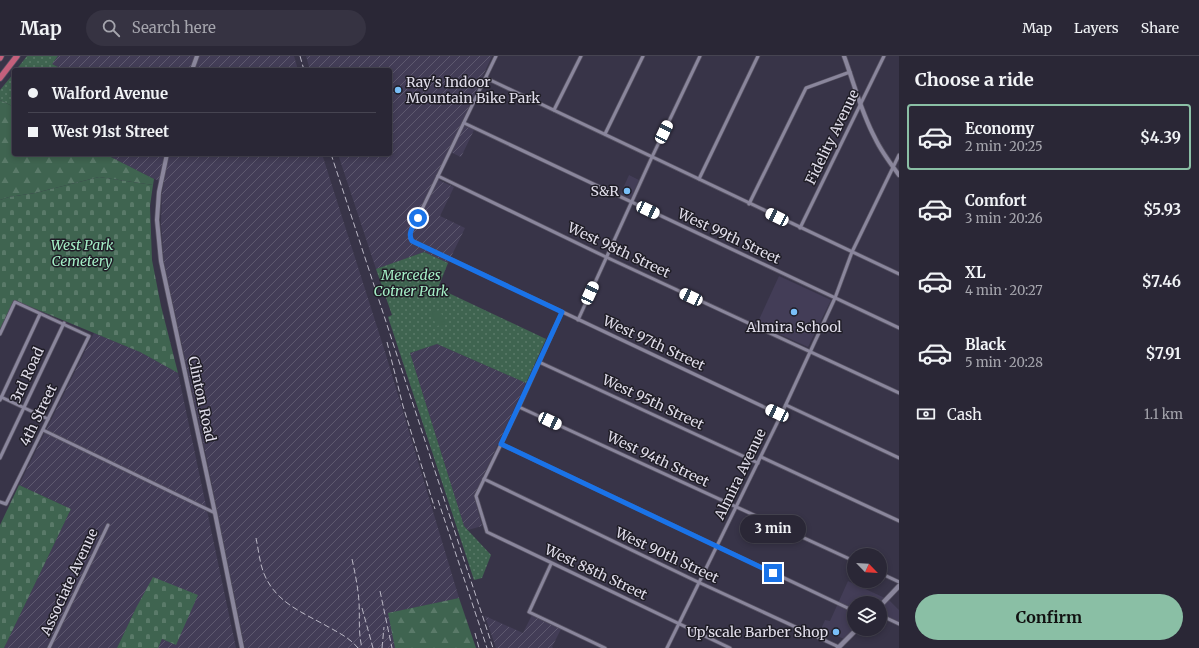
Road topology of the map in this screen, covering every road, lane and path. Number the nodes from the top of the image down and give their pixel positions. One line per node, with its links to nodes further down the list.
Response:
1 (17, 56): 12 (highway)
2 (196, 56): 10 (street)
3 (496, 56): 13 (street)
4 (581, 56): 15 (street)
5 (643, 56): 17 (street)
6 (700, 56): 20 (street)
7 (758, 56): 24 (street)
8 (844, 56): 11 (street)
9 (884, 56): 14 (street, Fidelity Avenue)
10 (193, 68)
11 (850, 72): 14 (street); 26 (street)
12 (0, 78)
13 (486, 78): 15 (street); 16 (street)
14 (860, 105): 21 (street); 27 (street, Fidelity Avenue)
15 (554, 110): 17 (street)
16 (464, 123): 23 (street); 25 (street, West 99th Street)
17 (605, 134): 20 (street)
18 (899, 155): 21 (street, Almira Avenue)
19 (167, 156): 56 (street, Clinton Road)
20 (652, 157): 24 (street); 25 (street)
21 (893, 167): 22 (street); 28 (street, Almira Avenue)
22 (899, 175)
23 (438, 176): 29 (street, West 98th Street); 32 (street, West 97th Street)
24 (699, 179): 26 (street)
25 (631, 202): 29 (street); 31 (street, West 99th Street)
26 (749, 204): 27 (street)
27 (800, 228): 28 (street)
28 (852, 252): 30 (street); 31 (street, Almira Avenue)
29 (606, 257): 34 (street); 38 (street, West 98th Street)
30 (899, 274)
31 (835, 298): 36 (street, West 99th Street); 38 (street, Almira Avenue)
32 (562, 312): 34 (street, West 97th Street); 39 (street)
33 (40, 314): 35 (street); 37 (street); 41 (street)
34 (578, 320): 45 (street, West 97th Street)
35 (64, 323): 44 (street, 3rd Road); 46 (street, 4th Street)
36 (899, 328)
37 (0, 334)
38 (811, 352): 40 (street, West 98th Street); 42 (street, Almira Avenue)
39 (539, 362): 43 (street); 52 (street, West 95th Street)
40 (899, 393)
41 (0, 398): 44 (street)
42 (786, 405): 45 (street, Almira Avenue); 51 (street)
43 (519, 407): 48 (street); 55 (street, West 94th Street)
44 (24, 408): 46 (street); 50 (street, 3rd Road)
45 (781, 415): 49 (street, Almira Avenue)
46 (48, 419): 47 (street, 4th Street)
47 (43, 430): 54 (street, 4th Street); 56 (street)
48 (501, 444): 53 (street); 59 (street)
49 (761, 456): 52 (street, Almira Avenue); 57 (street)
50 (0, 458)
51 (899, 458)
52 (758, 463): 55 (street, Almira Avenue)
53 (484, 479): 61 (street, West 88th Street); 63 (street, West 90th Street)
54 (0, 502)
55 (736, 506): 59 (street, Almira Avenue); 60 (street, West 94th Street)
56 (215, 513): 73 (street, Clinton Road)
57 (899, 521)
58 (108, 525): 72 (street, Associate Avenue)
59 (716, 546): 63 (street, Almira Avenue); 67 (street)
60 (847, 558)
61 (552, 564): 69 (street, West 88th Street); 74 (street)
62 (887, 576): 64 (street)
63 (698, 582): 69 (street, Almira Avenue); 77 (street, West 90th Street)
64 (899, 582)
65 (899, 586): 66 (main road)
66 (887, 599)
67 (847, 608)
68 (887, 618): 70 (street)
69 (678, 624): 75 (street, Almira Avenue); 76 (street, West 88th Street)
70 (899, 624)
71 (850, 636): 77 (main road)
72 (49, 648)
73 (242, 648)
74 (605, 648)
75 (667, 648)
76 (730, 648)
77 (839, 648)

